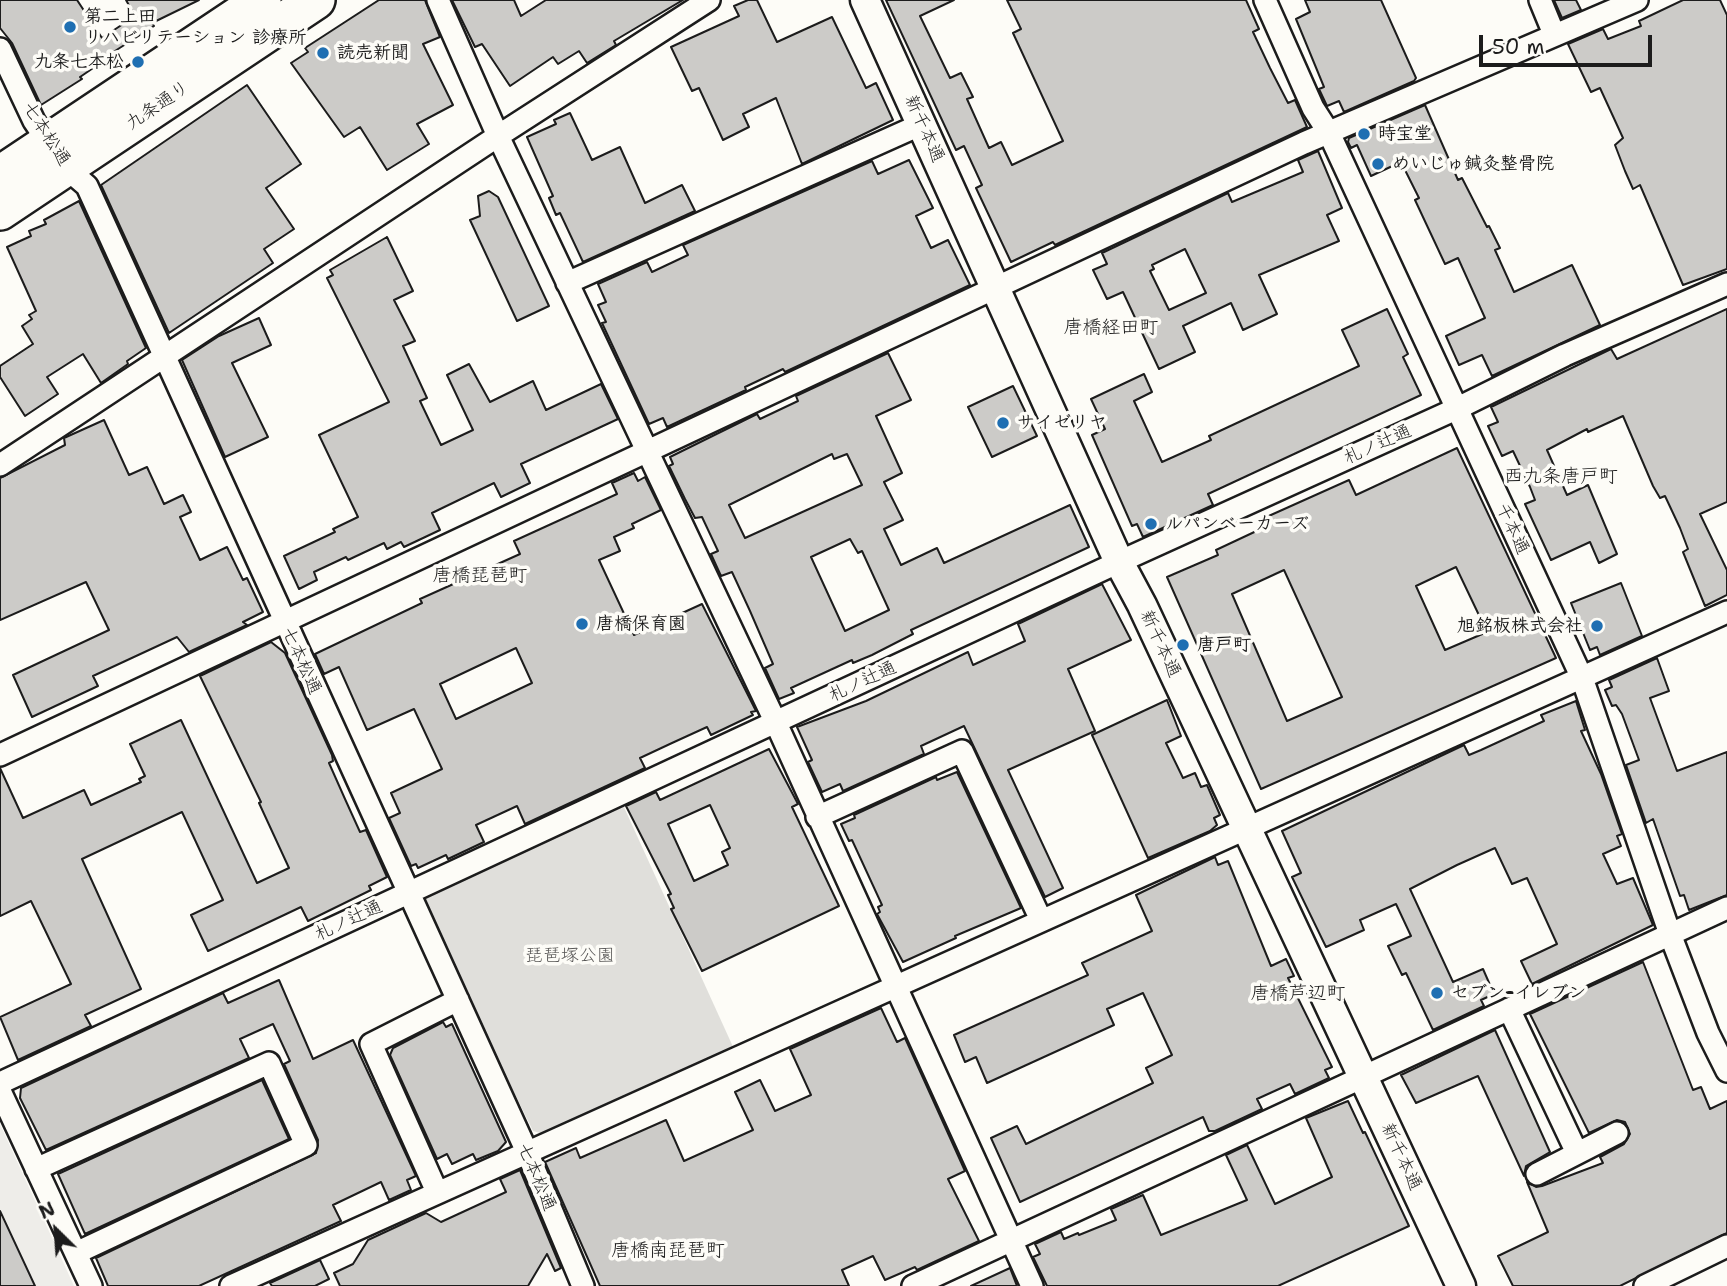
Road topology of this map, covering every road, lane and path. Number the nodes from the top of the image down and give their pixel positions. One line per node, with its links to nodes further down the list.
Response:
1 (262, 0): 14 (highway, 九条通り)
2 (316, 0): 14 (highway, 九条通り)
3 (438, 0): 13 (street)
4 (709, 0): 13 (street)
5 (865, 0): 11 (street, 新千本通)
6 (1265, 0): 12 (street, 千本通)
7 (1540, 0): 9 (street)
8 (1637, 0): 9 (street)
9 (1554, 34): 12 (street)
10 (0, 49): 14 (street, 七本松通)
11 (922, 124): 17 (street); 19 (street, 新千本通)
12 (1329, 132): 19 (street); 21 (street, 千本通)
13 (498, 135): 17 (street); 20 (street)
14 (57, 155): 15 (highway, 九条通り); 16 (highway, 九条通り); 20 (street, 七本松通)
15 (0, 175)
16 (0, 211)
17 (567, 283): 22 (street)
18 (1727, 284): 21 (street, 札ノ辻通)
19 (995, 287): 22 (street); 24 (street, 新千本通)
20 (166, 357): 23 (street); 26 (street, 七本松通)
21 (1456, 410): 24 (street, 札ノ辻通); 27 (street, 千本通)
22 (646, 451): 26 (street); 28 (street)
23 (0, 465)
24 (1119, 562): 28 (street, 札ノ辻通); 31 (street, 新千本通)
25 (1727, 612): 27 (street)
26 (283, 621): 29 (street); 32 (street, 七本松通)
27 (1582, 678): 31 (street); 35 (street, 千本通)
28 (776, 723): 30 (street); 32 (street, 札ノ辻通)
29 (0, 755)
30 (817, 817): 34 (street); 36 (street)
31 (1246, 827): 34 (street); 40 (street, 新千本通)
32 (407, 894): 37 (street, 七本松通); 41 (street, 札ノ辻通)
33 (1727, 908): 35 (street)
34 (1041, 920): 36 (street)
35 (1670, 934): 38 (street); 39 (street, 千本通)
36 (895, 986): 44 (street); 49 (street)
37 (458, 1000): 44 (street, 七本松通); 48 (street)
38 (1509, 1009): 40 (street); 45 (street)
39 (1727, 1070)
40 (1363, 1077): 49 (street); 57 (street, 新千本通)
41 (0, 1083)
42 (0, 1091): 46 (street)
43 (1617, 1133): 45 (street)
44 (527, 1152): 48 (street); 52 (street, 七本松通)
45 (1577, 1153): 47 (street)
46 (36, 1169): 51 (street); 51 (street)
47 (1537, 1174)
48 (437, 1192): 54 (street)
49 (1011, 1240): 55 (street); 56 (street)
50 (1727, 1246): 58 (street)
51 (76, 1253): 53 (street)
52 (576, 1284)
53 (91, 1286)
54 (231, 1286)
55 (913, 1286)
56 (1032, 1286)
57 (1461, 1286)
58 (1645, 1286)

